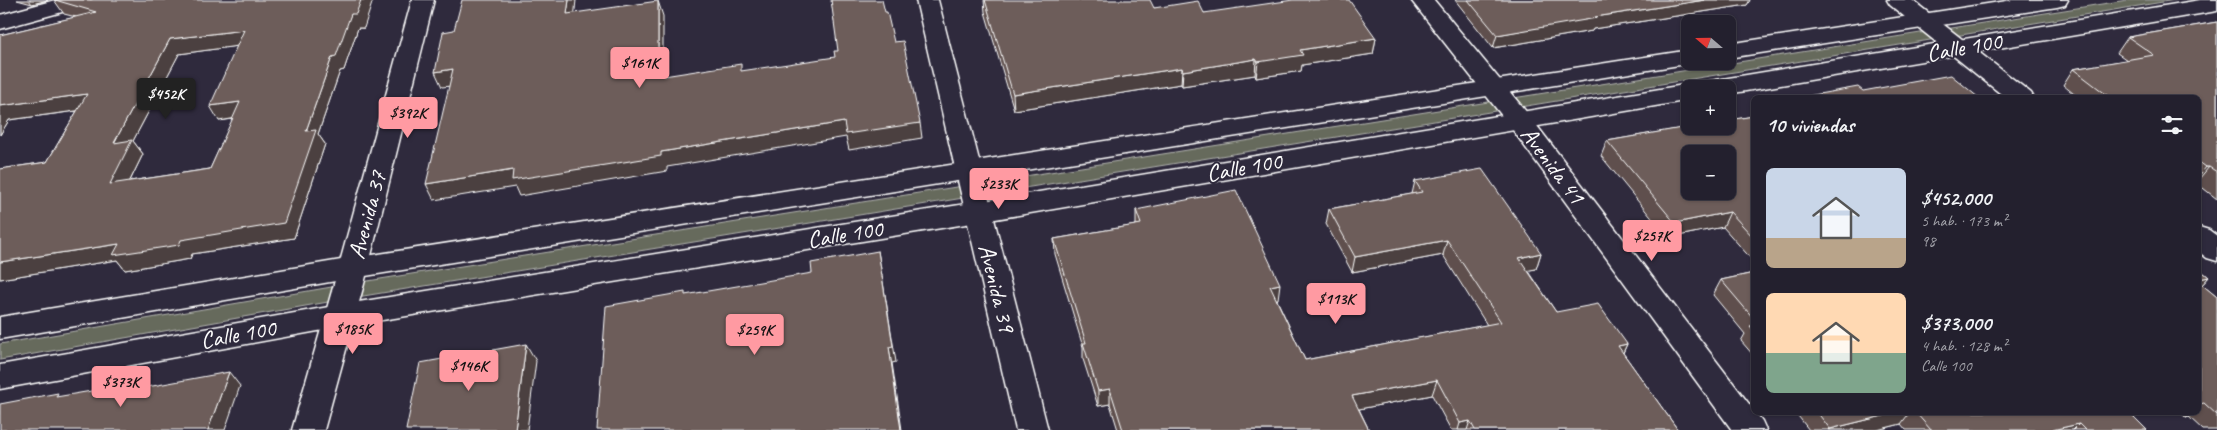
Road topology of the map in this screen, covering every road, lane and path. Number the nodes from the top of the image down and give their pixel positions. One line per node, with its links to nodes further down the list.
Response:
1 (80, 0): 8 (main road)
2 (423, 0): 22 (main road, Avenida 37)
3 (927, 0): 18 (main road, Avenida 39)
4 (1422, 0): 14 (main road, Avenida 41)
5 (1898, 0): 9 (main road)
6 (2057, 0): 9 (main road, Calle 100)
7 (2217, 4): 10 (main road, Calle 100)
8 (0, 22)
9 (1925, 22): 10 (main road); 11 (main road, Calle 100)
10 (1959, 48): 13 (main road, Calle 100); 16 (main road)
11 (1736, 50)
12 (1681, 58): 14 (main road, Calle 100)
13 (1736, 85)
14 (1493, 88): 17 (main road, Avenida 41); 18 (main road, Calle 100)
15 (1681, 93): 17 (main road, Calle 100)
16 (2018, 95)
17 (1519, 120): 19 (main road, Calle 100); 28 (main road, Avenida 41)
18 (968, 170): 19 (main road, Avenida 39); 22 (main road, Calle 100)
19 (978, 212): 23 (main road, Calle 100); 27 (main road, Avenida 39)
20 (2201, 239): 21 (main road)
21 (2217, 251)
22 (353, 268): 23 (main road, Avenida 37); 24 (main road, Calle 100)
23 (340, 316): 25 (main road, Calle 100); 26 (main road, Avenida 37)
24 (0, 328)
25 (0, 377)
26 (308, 430)
27 (1032, 430)
28 (1750, 430)

